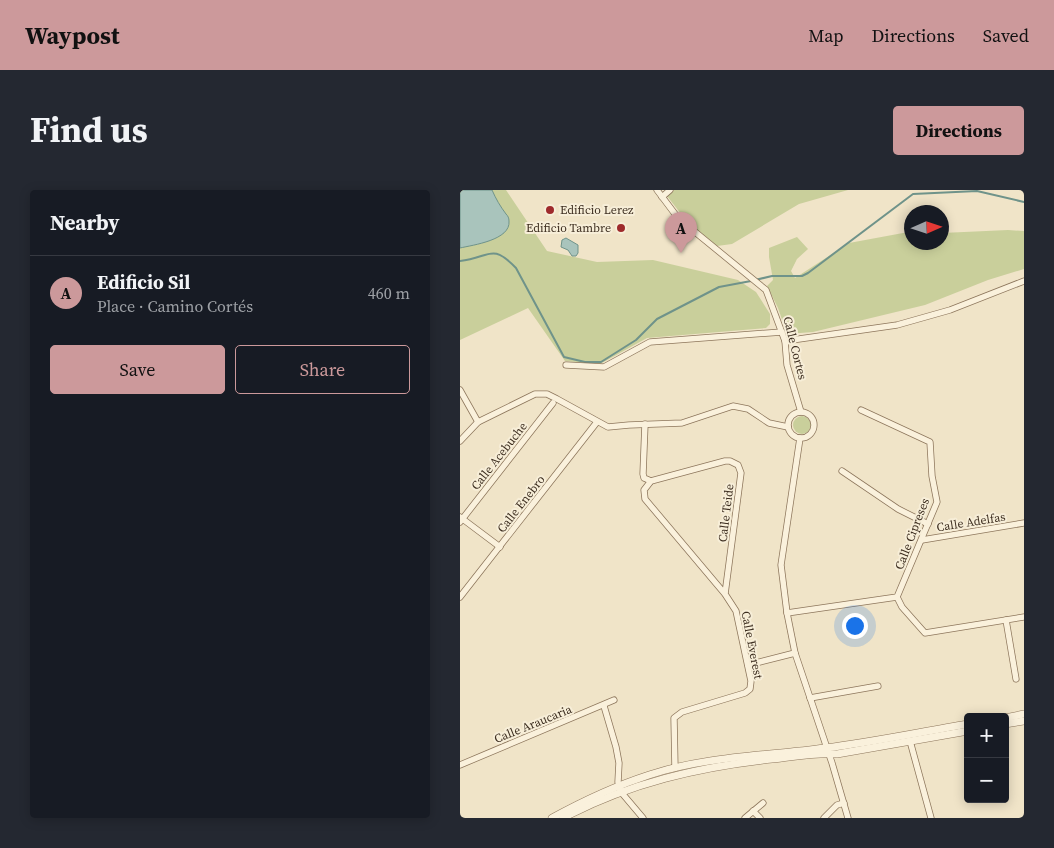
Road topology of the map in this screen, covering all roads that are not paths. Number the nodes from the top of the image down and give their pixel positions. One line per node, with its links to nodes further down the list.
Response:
1 (670, 190): 2 (street)
2 (659, 192): 4 (street, Calle Cortes)
3 (1024, 281): 5 (street)
4 (782, 332): 5 (street, Calle Cortes); 6 (street)
5 (785, 341): 10 (street, Calle Cortes)
6 (566, 365)
7 (460, 390): 11 (street)
8 (553, 403): 19 (street, Calle Acebuche)
9 (861, 410): 21 (street, Calle Cipreses)
10 (801, 412): 14 (street); 15 (street)
11 (478, 422): 12 (street); 16 (street)
12 (597, 422): 13 (street); 23 (street, Calle Enebro)
13 (645, 424): 14 (street); 18 (street)
14 (788, 427): 15 (street)
15 (800, 438): 27 (street)
16 (460, 441)
17 (842, 472): 21 (street)
18 (651, 481): 24 (street, Calle Everest); 24 (street, Calle Teide)
19 (461, 519): 23 (street)
20 (1024, 523): 22 (street, Calle Adelfas)
21 (928, 524): 22 (street, Calle Cipreses)
22 (922, 540): 26 (street, Calle Cipreses)
23 (500, 547): 25 (street, Calle Enebro)
24 (725, 594): 31 (street, Calle Everest)
25 (460, 597)
26 (897, 597): 27 (street); 29 (street)
27 (787, 612): 30 (street)
28 (1024, 617): 29 (street)
29 (1006, 620): 32 (street)
30 (795, 653): 31 (street); 34 (street)
31 (748, 665): 46 (street, Calle Everest)
32 (1016, 679)
33 (878, 686): 34 (street)
34 (810, 698): 44 (street)
35 (614, 700): 36 (street, Calle Araucaria)
36 (604, 706): 45 (street, Calle Araucaria); 47 (street)
37 (1024, 714): 38 (street)
38 (1009, 717)
39 (1024, 721): 40 (street)
40 (1009, 723)
41 (964, 725): 44 (street)
42 (964, 732): 43 (street)
43 (910, 741): 44 (street); 58 (street)
44 (827, 750): 46 (street); 47 (street); 49 (street)
45 (460, 765)
46 (675, 768): 47 (street)
47 (620, 789): 51 (street); 52 (street); 53 (street)
48 (763, 803): 50 (street)
49 (844, 803): 56 (street); 57 (street)
50 (753, 812): 54 (street); 55 (street)
51 (552, 818)
52 (563, 818)
53 (643, 818)
54 (745, 818)
55 (760, 818)
56 (824, 818)
57 (848, 818)
58 (931, 818)

